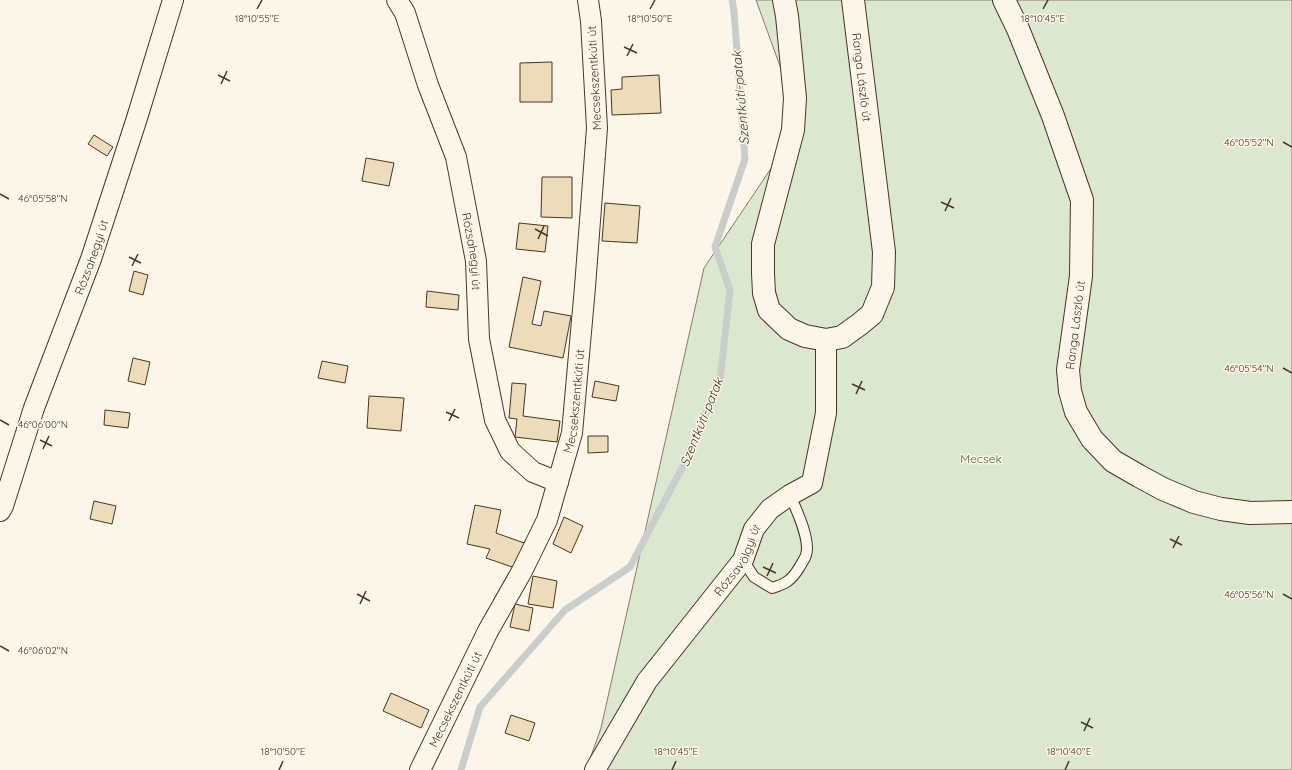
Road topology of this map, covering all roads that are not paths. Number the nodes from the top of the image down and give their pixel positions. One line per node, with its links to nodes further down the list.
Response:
1 (173, 0): 10 (street, Rózsahegyi út)
2 (397, 0): 8 (street, Rózsahegyi út)
3 (588, 0): 8 (street, Mecsekszentkúti út)
4 (784, 0): 7 (main road)
5 (853, 0): 7 (main road, Ranga László út)
6 (1004, 0): 11 (main road, Ranga László út)
7 (826, 340): 9 (street, Rózsavölgyi út)
8 (558, 482): 13 (street, Mecsekszentkúti út)
9 (790, 495): 12 (street, Rózsavölgyi út); 12 (lane)
10 (0, 511)
11 (1292, 512)
12 (743, 560): 14 (street, Rózsavölgyi út)
13 (420, 770)
14 (595, 770)

